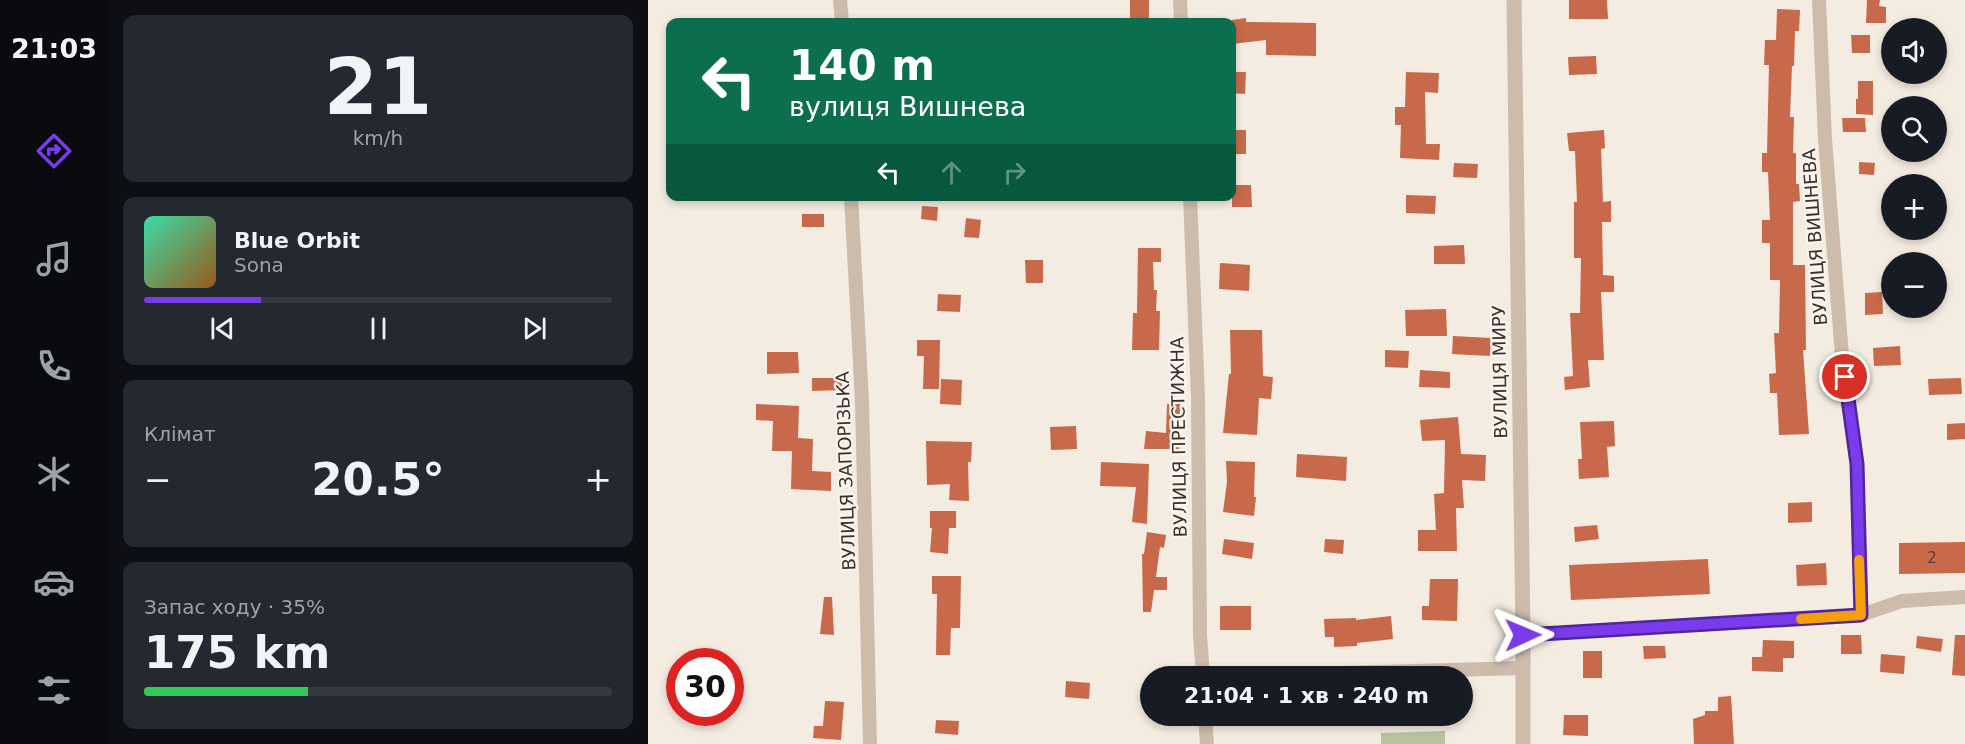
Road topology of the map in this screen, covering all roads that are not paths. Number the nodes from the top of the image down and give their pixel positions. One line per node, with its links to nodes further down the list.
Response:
1 (840, 0): 5 (street)
2 (1180, 0): 6 (street)
3 (1515, 0): 11 (street, ВУЛИЦЯ МИРУ)
4 (1819, 0): 10 (street, ВУЛИЦЯ ВИШНЕВА)
5 (842, 18)
6 (1181, 18)
7 (851, 201): 16 (street, ВУЛИЦЯ ЗАПОРІЗЬКА)
8 (1190, 201): 12 (street, ВУЛИЦЯ ПРЕСТИЖНА)
9 (1965, 597): 10 (street)
10 (1861, 615): 11 (street)
11 (1523, 635): 13 (street, ВУЛИЦЯ МИРУ)
12 (1202, 666)
13 (1523, 668): 14 (street); 18 (street, ВУЛИЦЯ МИРУ)
14 (1473, 669)
15 (1206, 726): 17 (street)
16 (870, 744)
17 (1207, 744)
18 (1523, 744)

